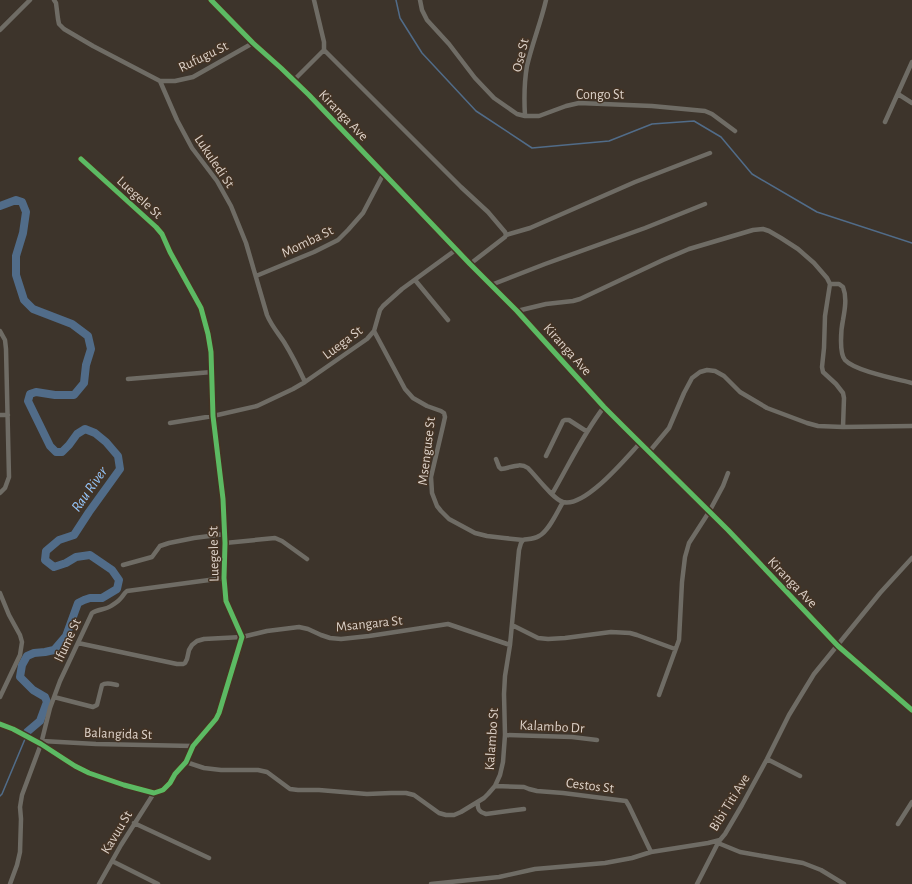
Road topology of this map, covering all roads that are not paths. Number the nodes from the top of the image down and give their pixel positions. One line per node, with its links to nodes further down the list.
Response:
1 (30, 0): 7 (street)
2 (54, 0): 12 (street)
3 (211, 0): 8 (street, Kiranga Ave)
4 (314, 0): 9 (street)
5 (420, 0): 15 (street)
6 (546, 0): 15 (street, Ose St)
7 (0, 30)
8 (253, 43): 11 (street, Kiranga Ave); 12 (street, Rufugu St)
9 (324, 50): 11 (street); 22 (street)
10 (912, 62): 13 (street)
11 (294, 80): 20 (street, Kiranga Ave)
12 (160, 81): 25 (street, Lukuledi St)
13 (898, 94): 14 (street); 16 (street)
14 (912, 104)
15 (525, 116): 17 (street, Congo St)
16 (885, 122)
17 (735, 131)
18 (710, 153): 22 (street)
19 (81, 159): 33 (street, Luegele St)
20 (384, 173): 23 (street, Kiranga Ave); 25 (street, Momba St)
21 (705, 204): 28 (street)
22 (506, 234): 24 (street)
23 (457, 249): 24 (street, Kiranga Ave); 26 (street, Luega St)
24 (470, 264): 28 (street, Kiranga Ave)
25 (256, 276): 35 (street, Lukuledi St)
26 (415, 280): 30 (street); 32 (street, Luega St)
27 (830, 284): 29 (street); 36 (street); 43 (street)
28 (491, 285): 29 (street, Kiranga Ave)
29 (517, 310): 37 (street, Kiranga Ave)
30 (448, 320)
31 (0, 330): 39 (street)
32 (374, 331): 35 (street, Luega St); 55 (street, Msenguse St)
33 (212, 372): 34 (street); 40 (street, Luegele St)
34 (128, 379)
35 (305, 382): 40 (street, Luega St)
36 (912, 383)
37 (604, 406): 44 (street); 45 (street, Kiranga Ave)
38 (0, 415): 39 (street)
39 (8, 415): 50 (street)
40 (213, 416): 41 (street, Luega St); 54 (street, Luegele St)
41 (170, 423)
42 (912, 426): 43 (street)
43 (843, 427): 46 (street)
44 (586, 431): 47 (street); 51 (street)
45 (640, 443): 46 (street, Kiranga Ave); 52 (street)
46 (649, 452): 53 (street, Kiranga Ave)
47 (546, 456)
48 (496, 459): 51 (street)
49 (728, 473): 53 (street)
50 (0, 493)
51 (552, 494): 52 (street)
52 (563, 502): 55 (street)
53 (709, 512): 66 (street, Kiranga Ave); 67 (street)
54 (225, 534): 56 (street, Luegele St); 59 (street)
55 (523, 540): 62 (street, Kalambo St)
56 (225, 543): 58 (street); 60 (street, Luegele St)
57 (912, 558): 66 (street, Bibi Titi Ave)
58 (307, 559)
59 (123, 565)
60 (224, 578): 63 (street, Luegele St); 64 (street, Ifume St)
61 (0, 593): 71 (street)
62 (512, 625): 65 (street, Kalambo St); 67 (street)
63 (242, 637): 64 (street, Msangara St); 65 (street, Msangara St); 77 (street)
64 (78, 643): 70 (street, Ifume St)
65 (510, 644): 74 (street, Kalambo St)
66 (838, 646): 72 (street, Kiranga Ave); 78 (street, Bibi Titi Ave)
67 (675, 649): 69 (street)
68 (117, 686): 70 (street)
69 (659, 695)
70 (54, 697): 76 (street, Ifume St)
71 (0, 698)
72 (912, 710)
73 (0, 724): 76 (street)
74 (505, 735): 75 (street, Kalambo Dr); 81 (street, Kalambo St)
75 (597, 740)
76 (42, 742): 77 (street, Balangida St); 82 (street); 93 (street, Ifume St)
77 (192, 746): 79 (street)
78 (767, 759): 80 (street); 88 (street, Bibi Titi Ave)
79 (186, 762): 82 (street); 83 (street, Kalambo St)
80 (800, 776)
81 (495, 786): 83 (street, Kalambo St); 89 (street, Cestos St)
82 (154, 793): 86 (street, Kavuu St)
83 (478, 802): 85 (street)
84 (912, 802): 87 (street)
85 (524, 809)
86 (134, 823): 90 (street); 91 (street, Kavuu St)
87 (898, 824)
88 (719, 841): 89 (street, Bibi Titi Ave); 97 (street); 98 (street)
89 (651, 852): 92 (street, Bibi Titi Ave)
90 (209, 858)
91 (112, 862): 94 (street, Kavuu St); 95 (street)
92 (462, 882): 96 (street, Bibi Titi Ave)
93 (10, 884)
94 (100, 884)
95 (158, 884)
96 (431, 884)
97 (697, 884)
98 (844, 884)

